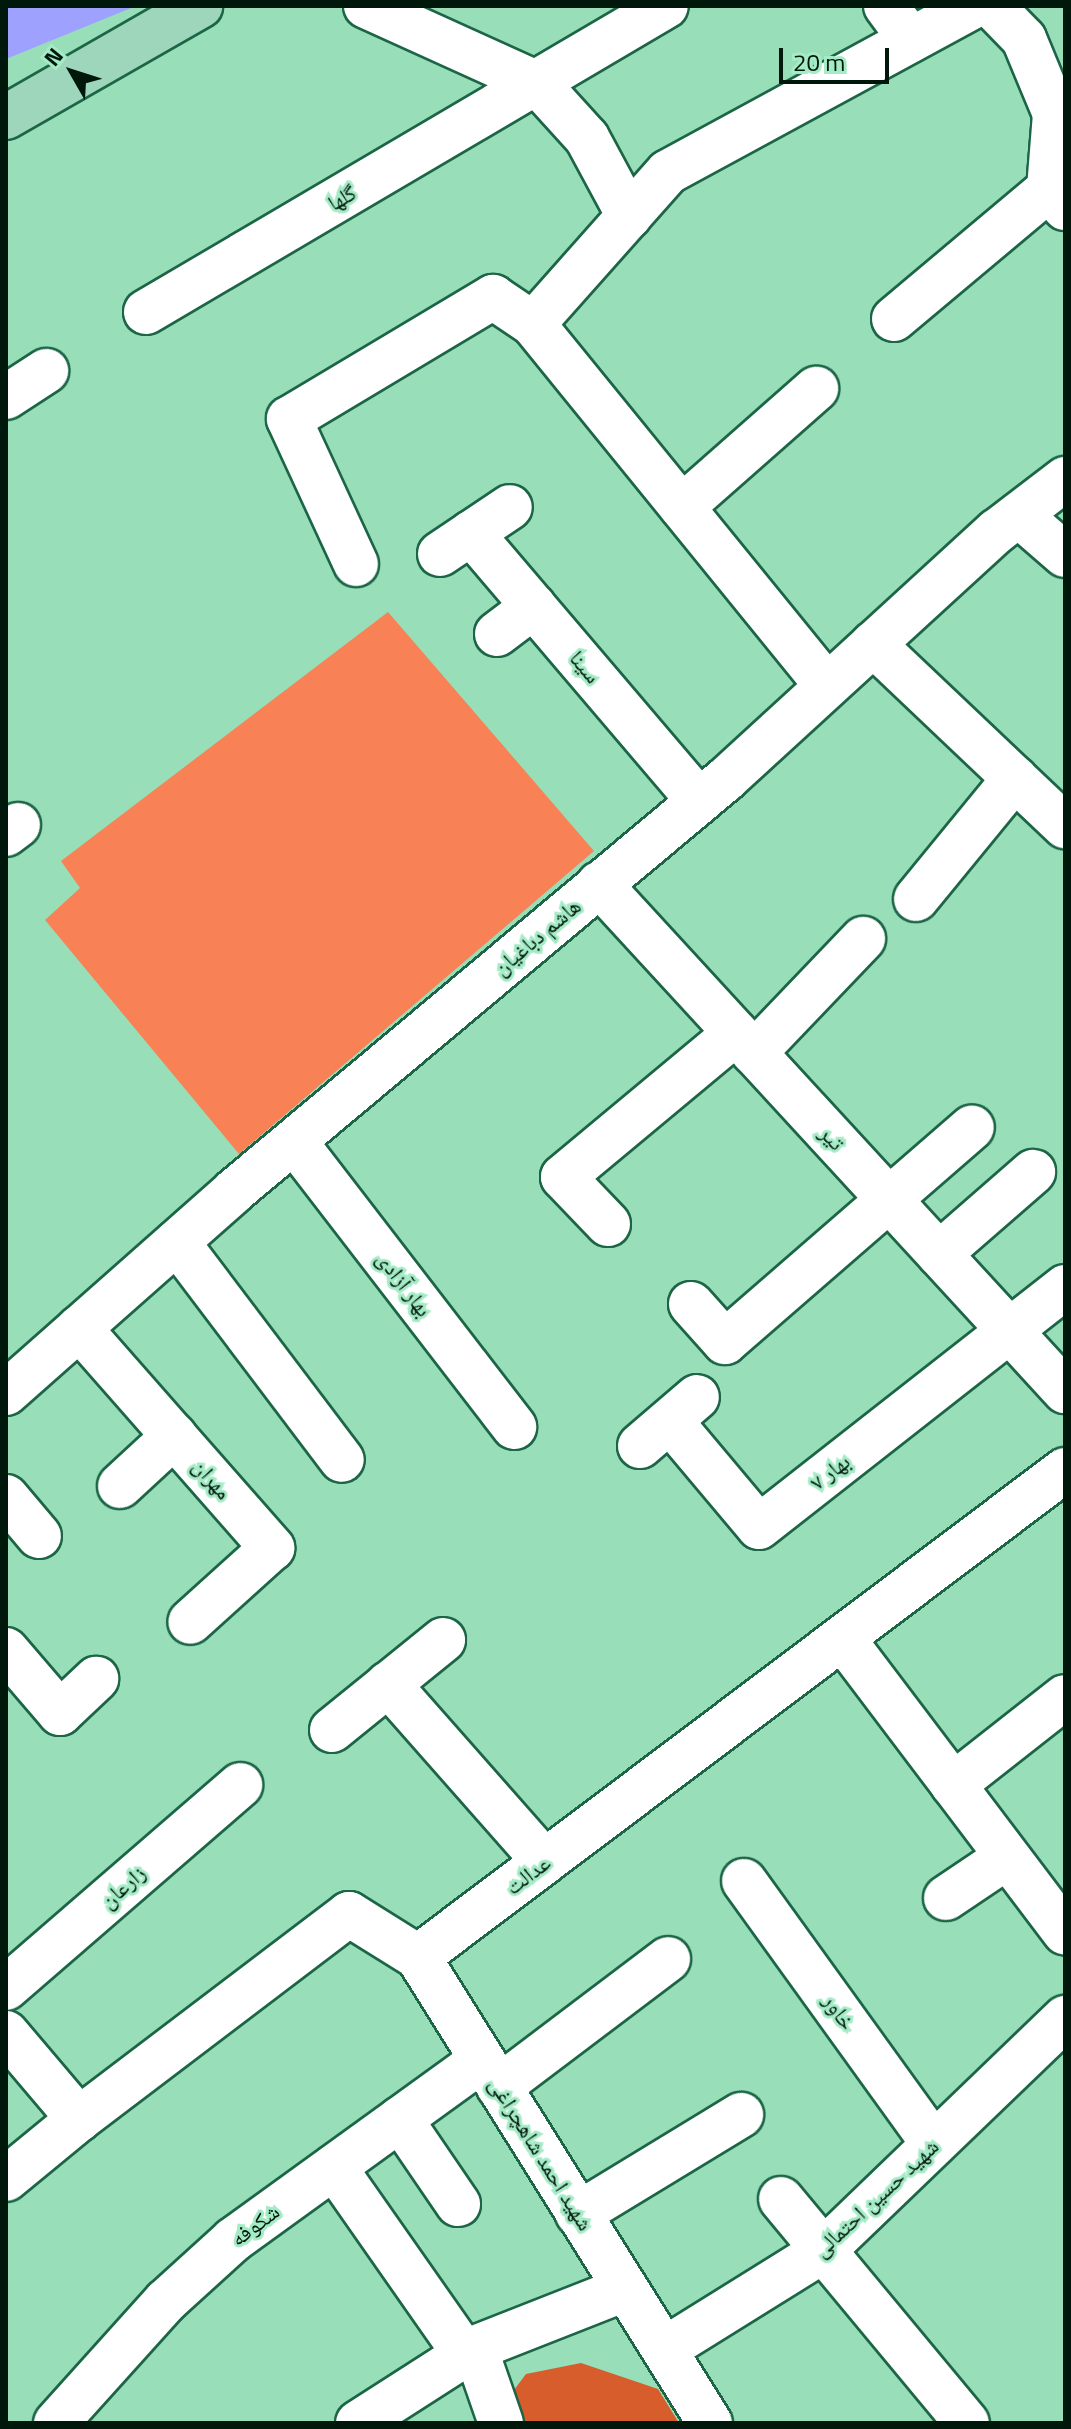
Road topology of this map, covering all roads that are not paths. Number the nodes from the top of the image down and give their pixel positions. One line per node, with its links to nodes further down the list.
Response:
1 (200, 6): 9 (main road)
2 (366, 6): 8 (street)
3 (666, 6): 8 (street, گلها)
4 (974, 6): 6 (street)
5 (992, 6): 7 (street)
6 (898, 23): 11 (street)
7 (1054, 79): 10 (street)
8 (538, 84): 11 (street); 12 (street, گلها)
9 (6, 117)
10 (1057, 199): 13 (street)
11 (629, 216): 14 (street)
12 (146, 312)
13 (894, 319)
14 (533, 324): 20 (street); 23 (street)
15 (46, 371): 17 (street)
16 (816, 389): 20 (street)
17 (6, 397)
18 (1065, 479): 21 (street, هاشم دباغیان)
19 (510, 507): 24 (street, سینا)
20 (682, 507): 27 (street)
21 (1019, 515): 22 (street); 26 (street, هاشم دباغیان)
22 (1065, 555)
23 (356, 564)
24 (534, 606): 25 (street); 29 (street, سینا)
25 (497, 634)
26 (873, 644): 27 (street, هاشم دباغیان); 28 (street)
27 (827, 686): 29 (street, هاشم دباغیان)
28 (1047, 798): 31 (street)
29 (699, 801): 30 (street, هاشم دباغیان)
30 (599, 884): 33 (street, تیر); 35 (street, هاشم دباغیان)
31 (916, 899)
32 (863, 939): 33 (street)
33 (745, 1043): 37 (street, تیر); 38 (street)
34 (972, 1127): 37 (street)
35 (294, 1141): 39 (street, هاشم دباغیان); 48 (street, بهار آزادی)
36 (1033, 1172): 40 (street)
37 (891, 1202): 40 (street, تیر); 42 (street)
38 (608, 1224)
39 (177, 1242): 43 (street, هاشم دباغیان); 50 (street)
40 (939, 1254): 44 (street, تیر)
41 (1065, 1287): 44 (street)
42 (691, 1304)
43 (79, 1328): 46 (street, هاشم دباغیان); 49 (street, مهران)
44 (1010, 1331): 45 (street, تیر); 47 (street, بهار ۷)
45 (1065, 1391)
46 (6, 1393)
47 (669, 1422)
48 (514, 1427)
49 (174, 1436): 52 (street); 55 (street, مهران)
50 (342, 1460)
51 (1065, 1470): 56 (street, عدالت)
52 (120, 1486)
53 (6, 1497): 54 (street)
54 (39, 1536)
55 (190, 1622)
56 (843, 1639): 64 (street); 66 (street, عدالت)
57 (443, 1640): 60 (street)
58 (6, 1650): 59 (street)
59 (96, 1679)
60 (388, 1684): 62 (street); 66 (street)
61 (1065, 1697): 64 (street)
62 (332, 1730)
63 (240, 1785): 72 (street, زارعان)
64 (953, 1785): 65 (street)
65 (1007, 1857): 68 (street); 69 (street)
66 (545, 1862): 70 (street, عدالت)
67 (744, 1881): 79 (street, خاور)
68 (946, 1898)
69 (1063, 1927)
70 (418, 1957): 75 (street, شهید احمد شاهچراغی); 77 (street)
71 (668, 1959): 75 (street, شکوفه)
72 (6, 1988)
73 (1065, 2018): 79 (street, شهید حسین احتمالی)
74 (6, 2033): 77 (street)
75 (490, 2073): 78 (street, شکوفه); 84 (street, شهید احمد شاهچراغی)
76 (741, 2115): 84 (street)
77 (79, 2119): 81 (street)
78 (400, 2119): 80 (street, شکوفه); 83 (street)
79 (934, 2144): 85 (street, شهید حسین احتمالی)
80 (334, 2167): 88 (street); 89 (street, شکوفه)
81 (6, 2179)
82 (781, 2199): 85 (street)
83 (458, 2204)
84 (578, 2214): 86 (street, شهید احمد شاهچراغی)
85 (824, 2250): 87 (street, شهید حسین احتمالی); 93 (street)
86 (625, 2289): 87 (street, شهید احمد شاهچراغی); 88 (street)
87 (665, 2349): 92 (street, شهید احمد شاهچراغی)
88 (470, 2351): 90 (street); 91 (street)
89 (56, 2423)
90 (358, 2423)
91 (501, 2423)
92 (710, 2423)
93 (967, 2423)

